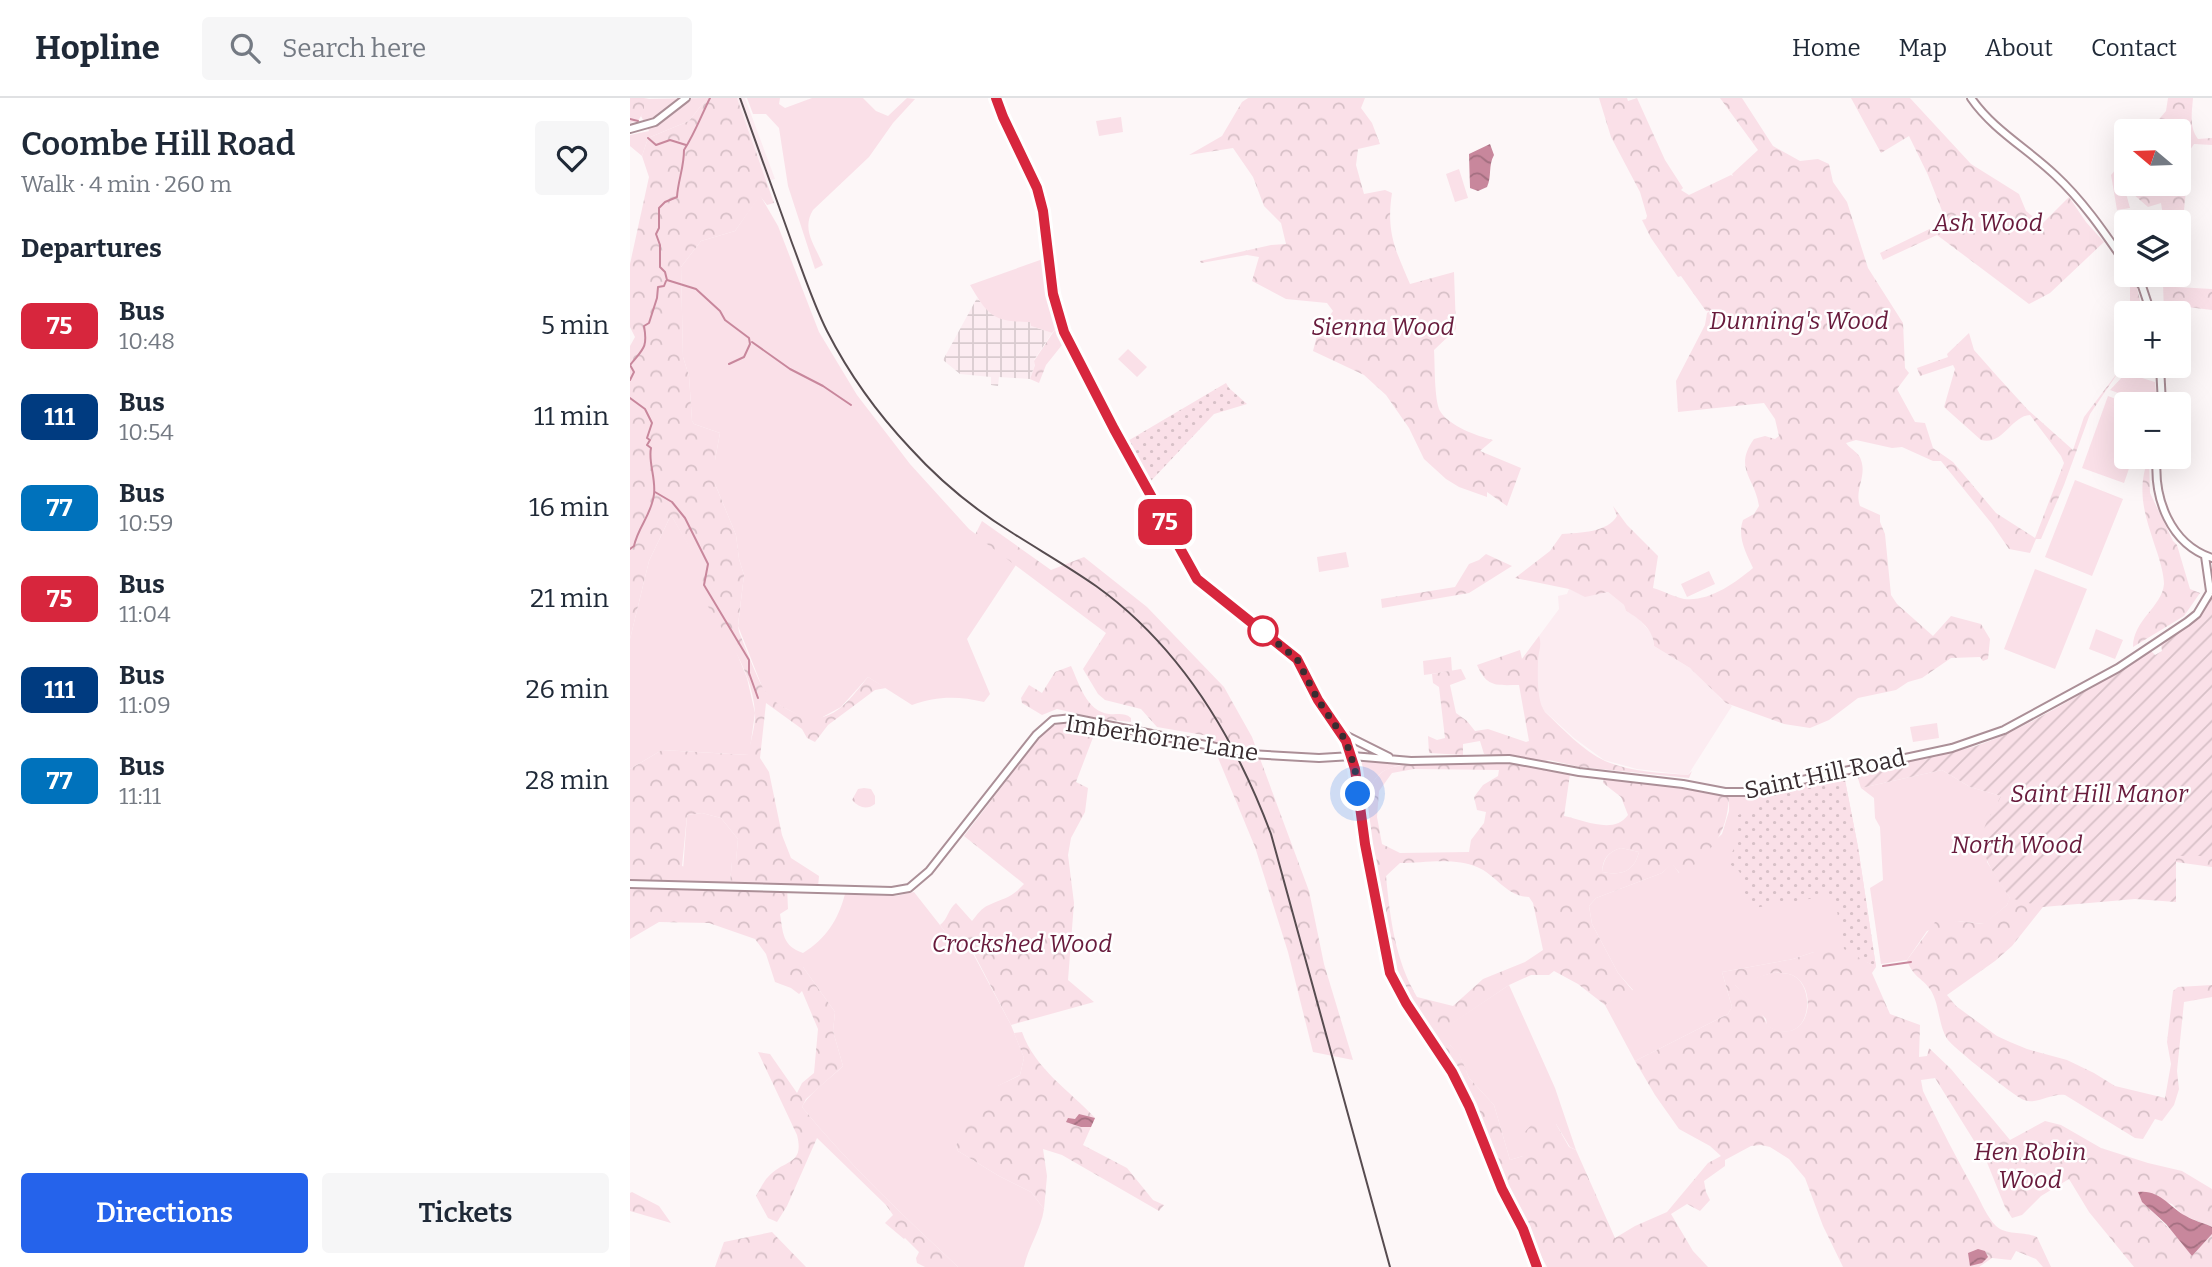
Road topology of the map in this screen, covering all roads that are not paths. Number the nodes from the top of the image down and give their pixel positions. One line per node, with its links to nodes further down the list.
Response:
1 (686, 98): 4 (street)
2 (996, 98): 9 (main road)
3 (1972, 98): 5 (street)
4 (630, 129)
5 (2114, 247)
6 (2156, 469): 7 (street)
7 (2209, 557): 8 (street)
8 (2211, 590): 11 (street, Saint Hill Road)
9 (1341, 733): 10 (main road); 11 (street)
10 (1352, 756): 11 (street, Saint Hill Road); 12 (street, Imberhorne Lane, bridge); 13 (main road)
11 (1395, 760)
12 (630, 884)
13 (1537, 1267)

